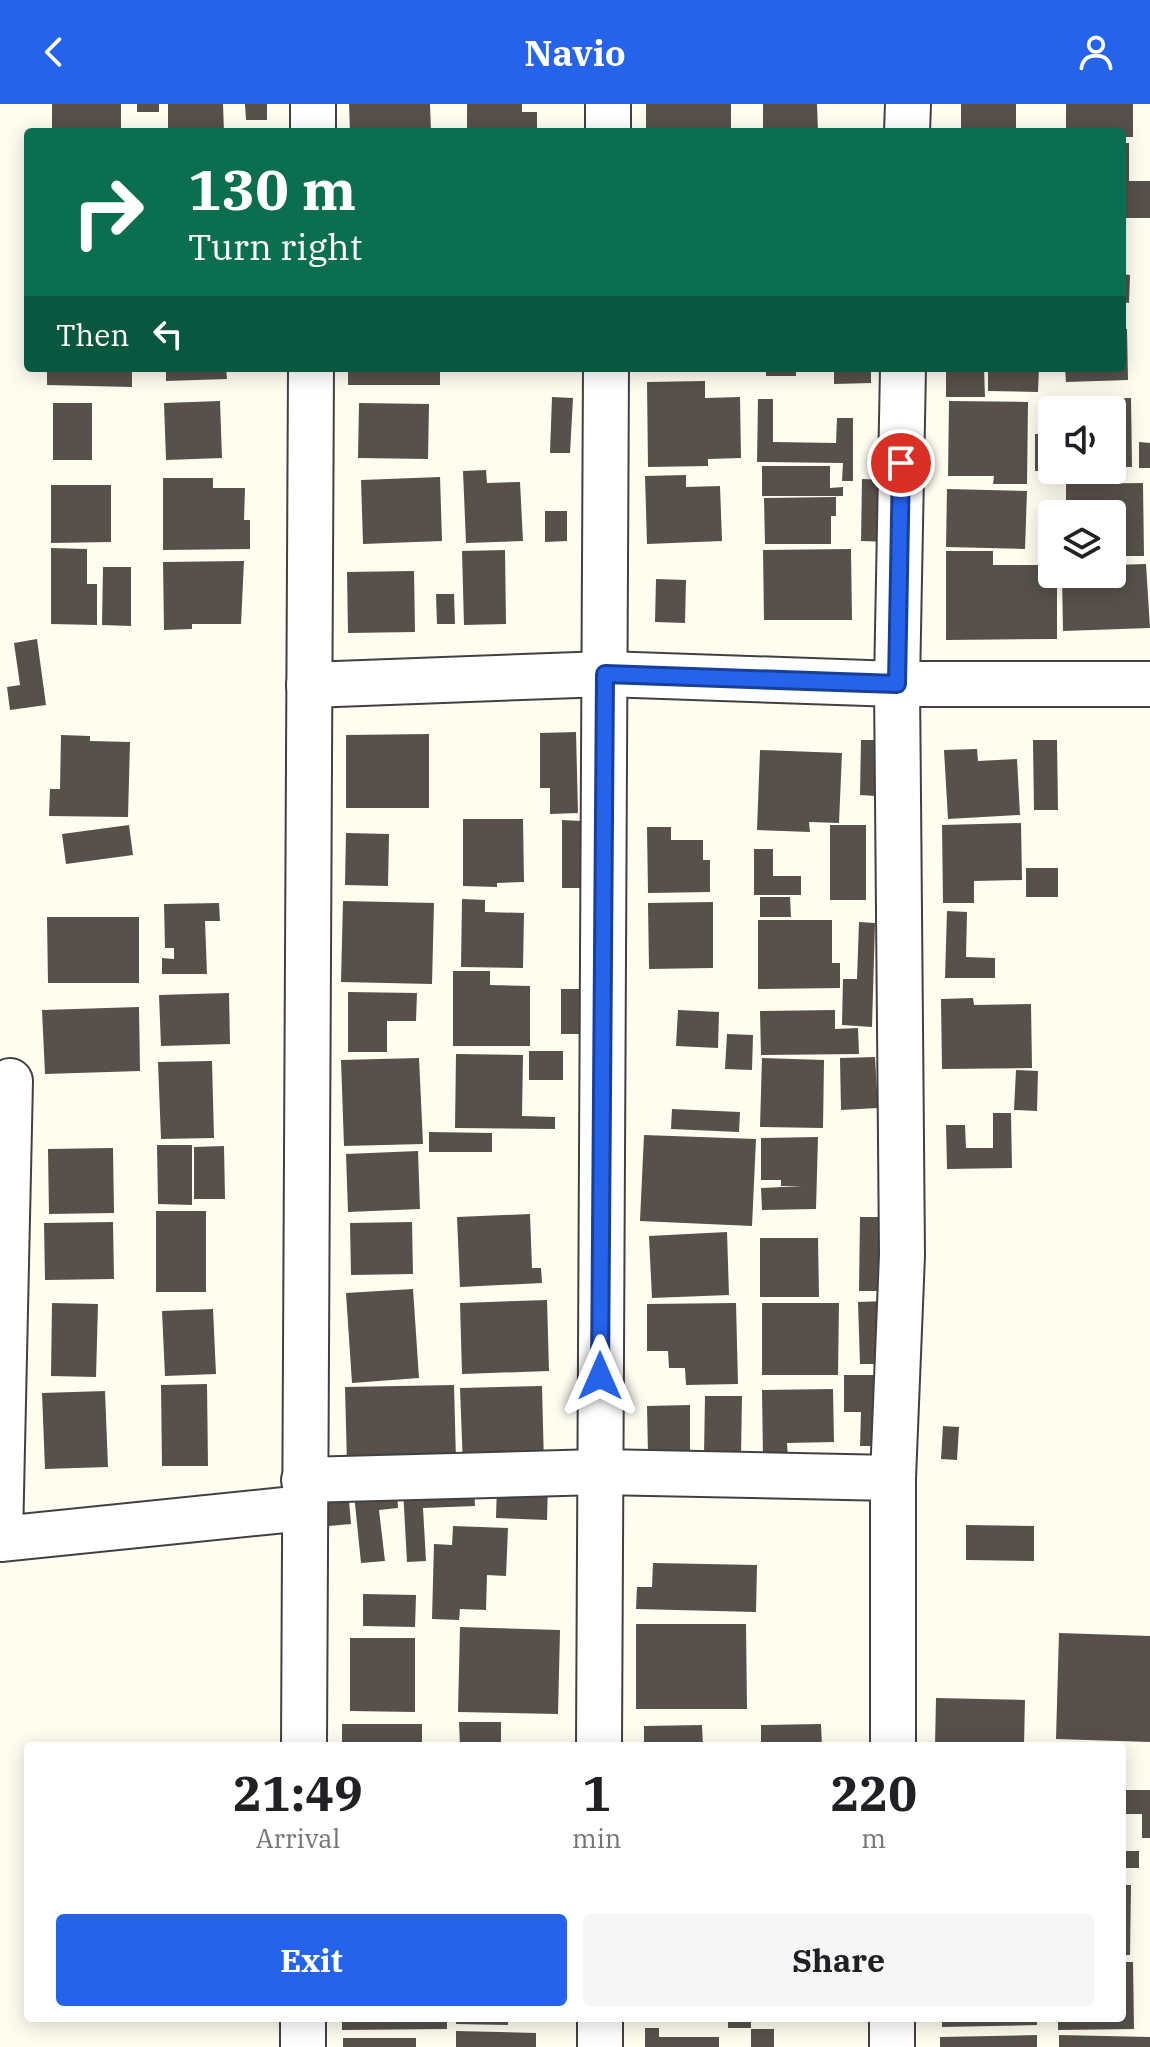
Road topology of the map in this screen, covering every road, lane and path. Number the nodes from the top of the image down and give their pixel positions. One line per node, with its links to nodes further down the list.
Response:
1 (313, 104): 4 (street)
2 (608, 104): 5 (street)
3 (908, 104): 6 (street)
4 (313, 128)
5 (608, 128)
6 (907, 128)
7 (311, 372): 13 (street)
8 (606, 372): 10 (street)
9 (903, 372): 11 (street)
10 (605, 674): 11 (street); 13 (street); 15 (street)
11 (897, 684): 12 (street); 16 (street)
12 (1150, 684)
13 (309, 685): 17 (street)
14 (10, 1081): 18 (street)
15 (599, 1472): 16 (street); 17 (street); 20 (street)
16 (893, 1478): 21 (street)
17 (304, 1494): 18 (street); 19 (street)
18 (0, 1539)
19 (304, 1742)
20 (599, 1742)
21 (893, 1742)
22 (303, 2022): 25 (street)
23 (600, 2022): 26 (street)
24 (892, 2022): 27 (street)
25 (303, 2047)
26 (600, 2047)
27 (892, 2047)

